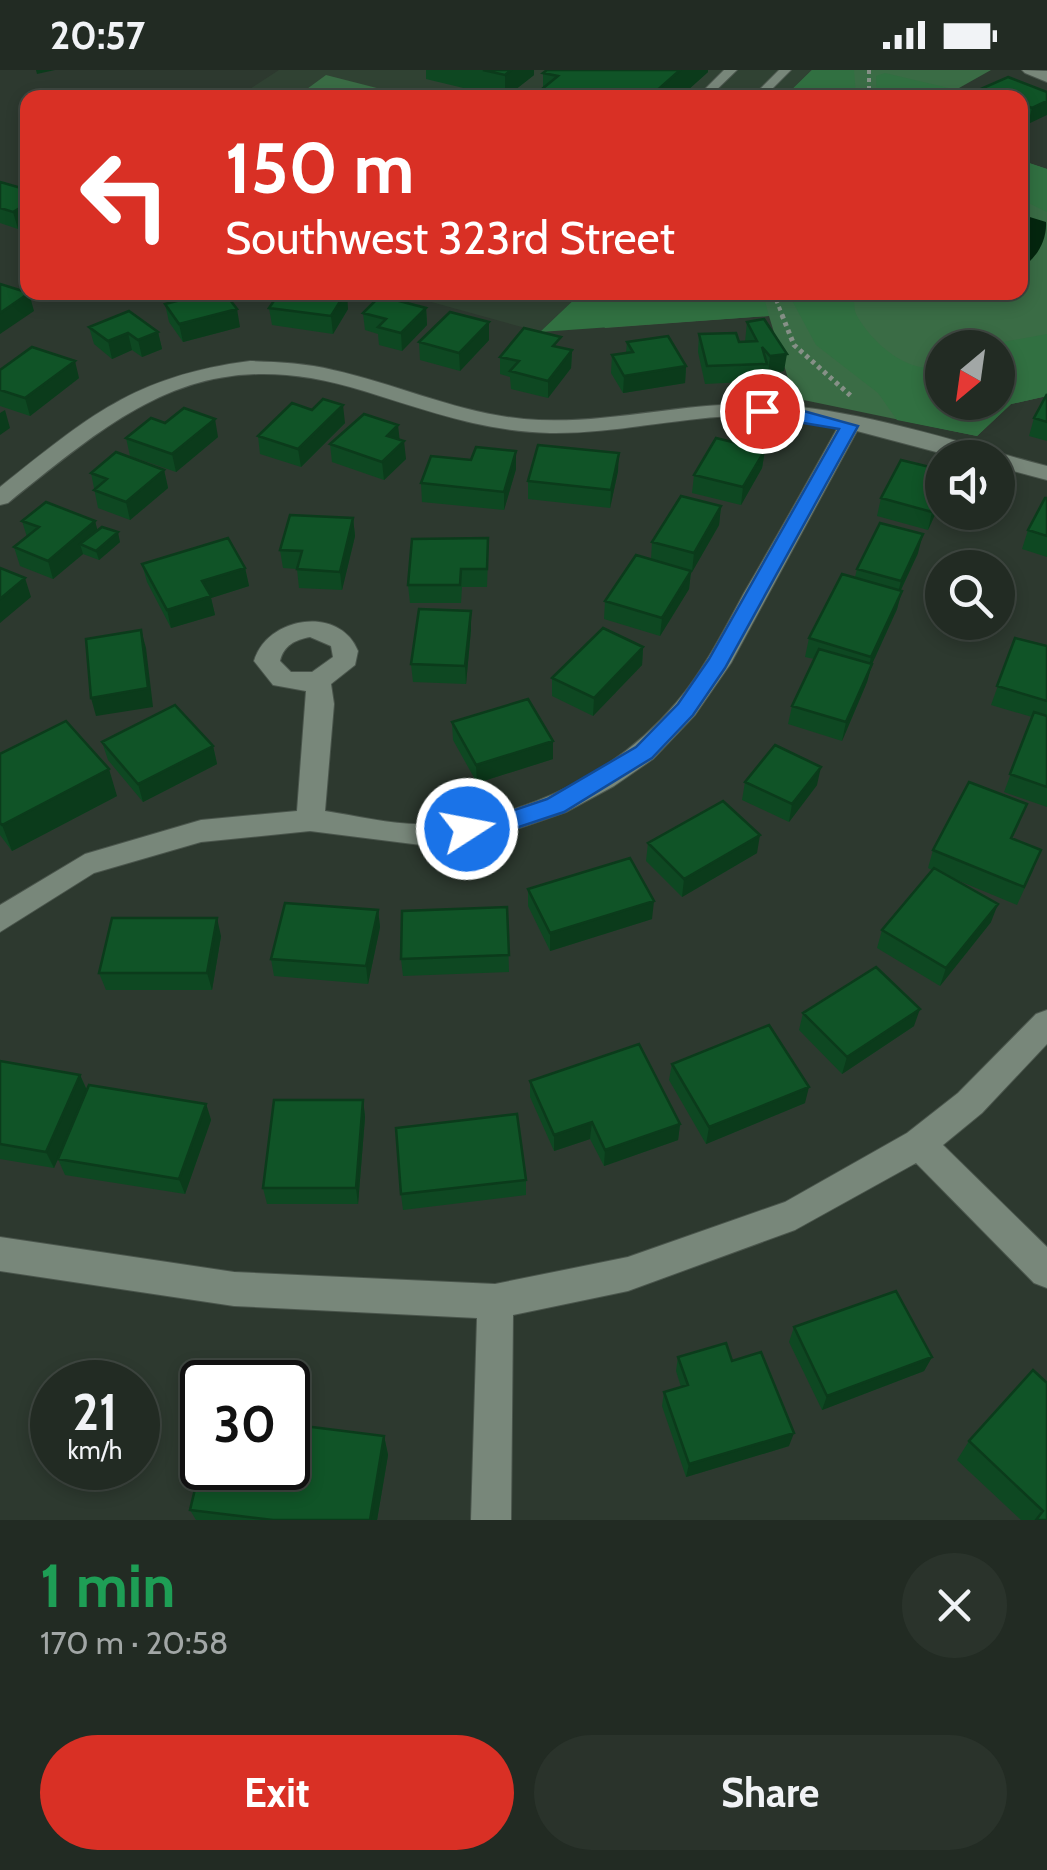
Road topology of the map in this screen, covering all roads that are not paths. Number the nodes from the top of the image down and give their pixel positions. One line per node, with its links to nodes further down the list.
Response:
1 (731, 70): 5 (lane)
2 (785, 70): 6 (lane)
3 (1030, 70): 4 (street)
4 (1047, 77)
5 (710, 90)
6 (764, 90)
7 (849, 426): 8 (street); 11 (street); 13 (street)
8 (925, 444)
9 (1015, 464): 10 (street)
10 (1047, 472)
11 (0, 498)
12 (318, 681): 13 (street)
13 (310, 820): 14 (street)
14 (0, 920)
15 (1047, 1022): 16 (street)
16 (919, 1144): 18 (street); 19 (street)
17 (0, 1254): 19 (street)
18 (1047, 1271)
19 (495, 1301): 20 (street)
20 (491, 1520)

